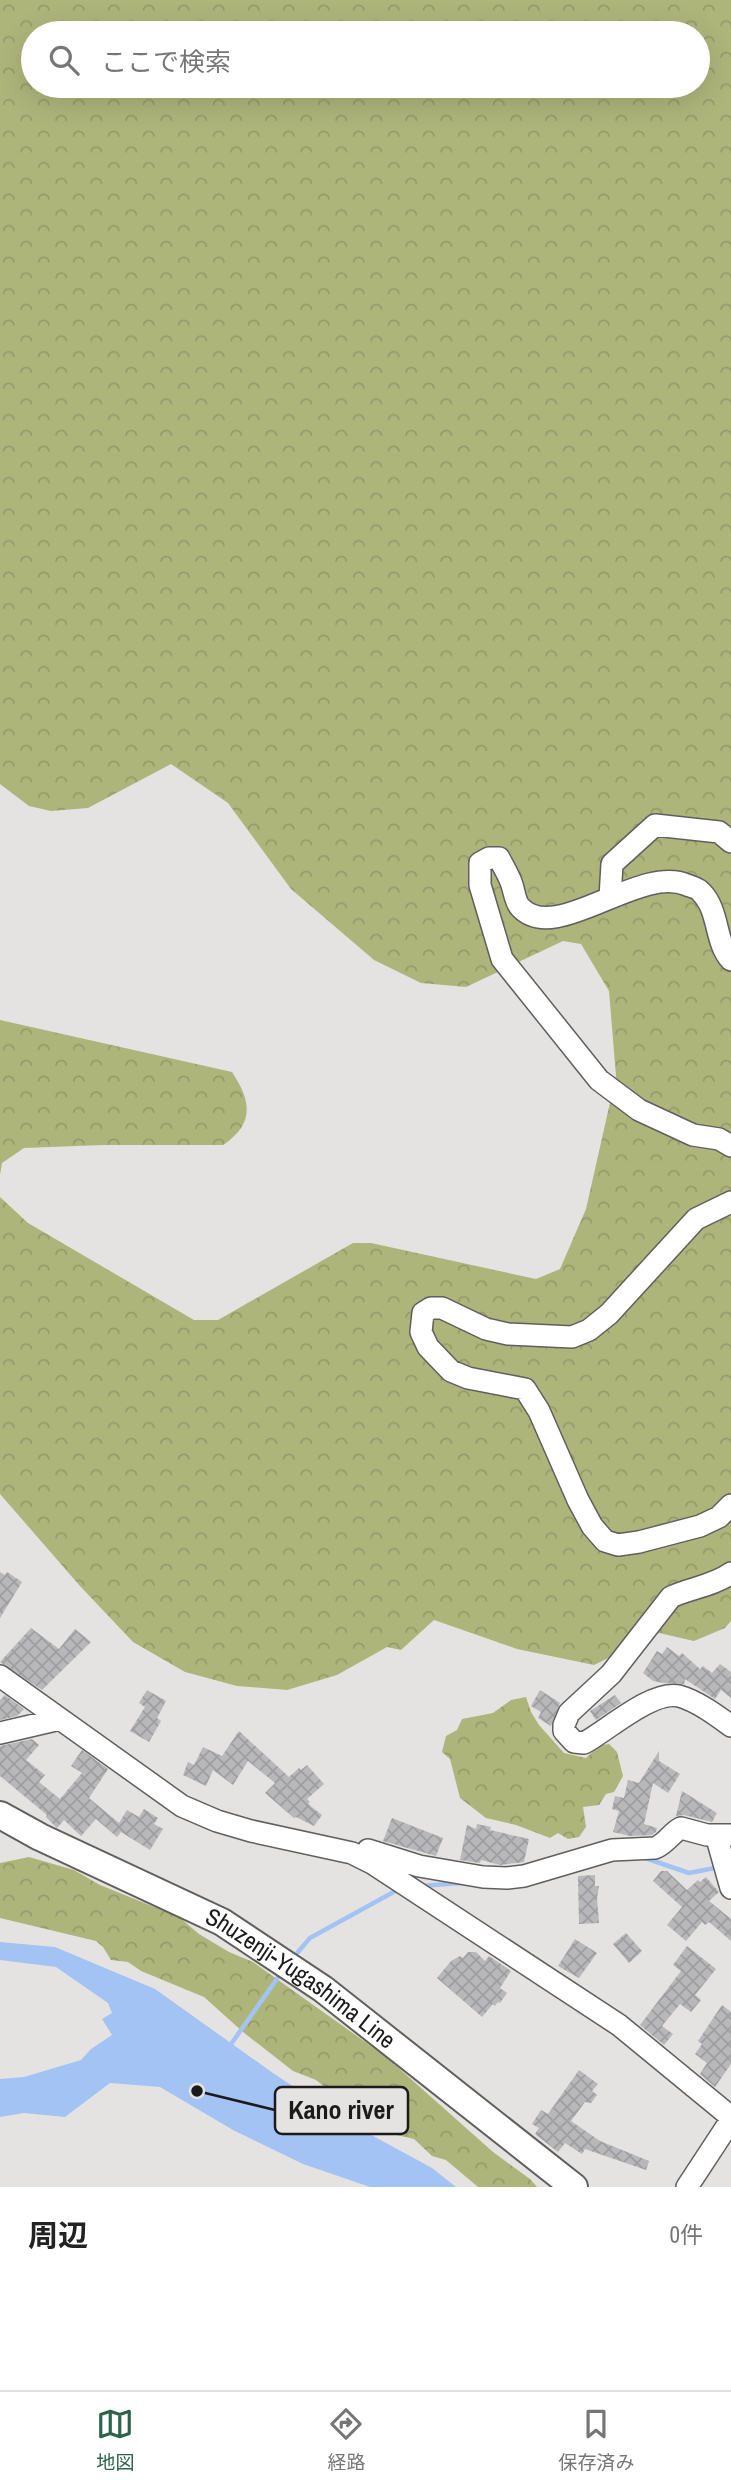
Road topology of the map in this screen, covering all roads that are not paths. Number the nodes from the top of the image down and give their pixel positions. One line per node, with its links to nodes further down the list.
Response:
1 (727, 833): 2 (street)
2 (610, 898): 3 (street); 4 (street)
3 (731, 960)
4 (731, 1146)
5 (731, 1202): 6 (street)
6 (731, 1505)
7 (731, 1573): 10 (street)
8 (0, 1676): 9 (street)
9 (60, 1719): 11 (street); 14 (street)
10 (731, 1726)
11 (0, 1733)
12 (0, 1815): 17 (main road, Shuzenji-Yugashima Line)
13 (723, 1835): 14 (street); 15 (street)
14 (345, 1852): 16 (street)
15 (726, 1872)
16 (731, 2119): 18 (street)
17 (574, 2187)
18 (687, 2187)

